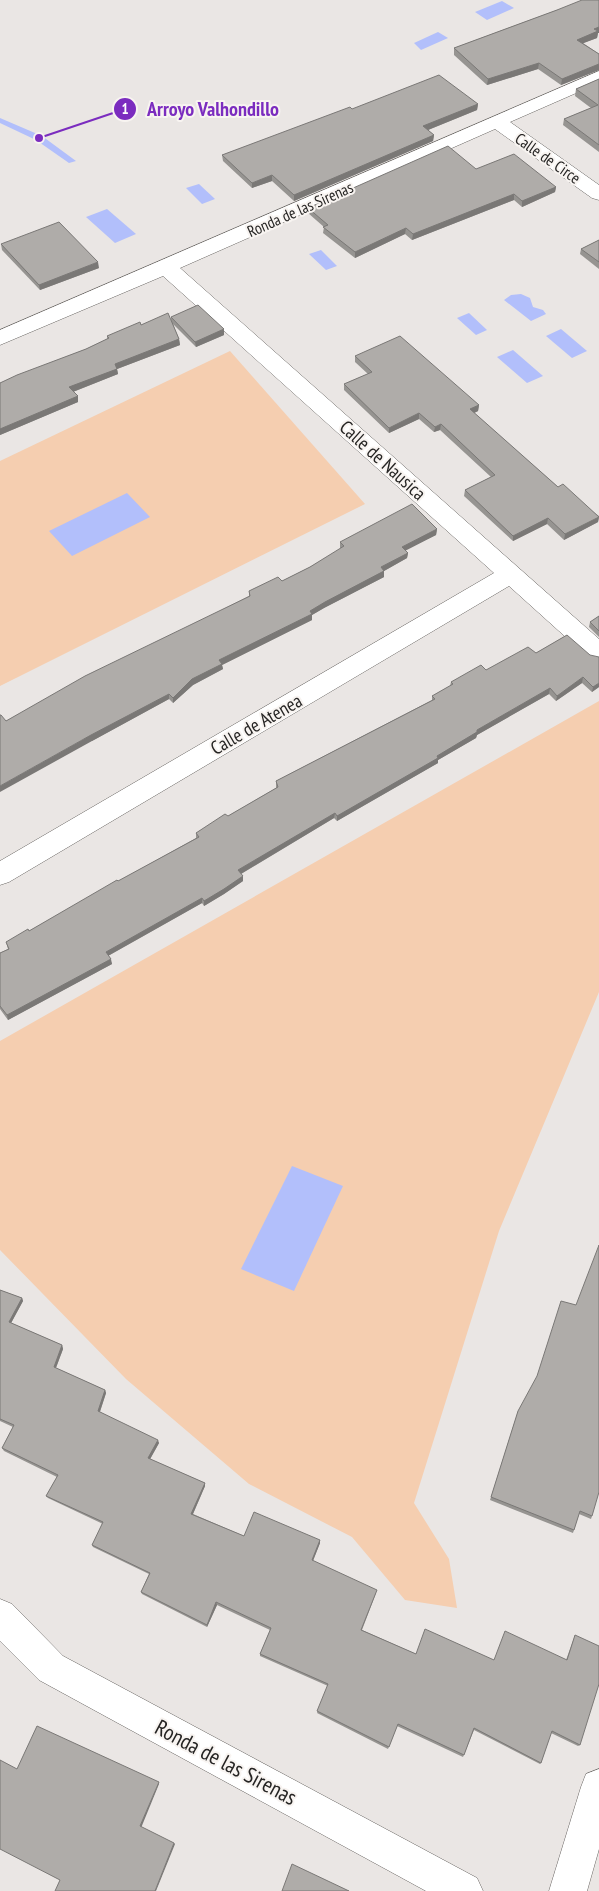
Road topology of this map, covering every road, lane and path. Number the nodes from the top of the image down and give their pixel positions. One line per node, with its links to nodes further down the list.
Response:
1 (599, 76): 2 (street, Ronda de las Sirenas)
2 (498, 122): 3 (street, Calle de Circe); 4 (street, Ronda de las Sirenas)
3 (599, 194)
4 (166, 268): 5 (street, Ronda de las Sirenas); 6 (street, Calle de Nausica)
5 (0, 338)
6 (511, 574): 7 (street, Calle de Nausica); 8 (street, Calle de Atenea)
7 (599, 653)
8 (0, 874)
9 (0, 1616): 11 (street, Ronda de las Sirenas)
10 (599, 1787): 12 (street)
11 (464, 1891)
12 (568, 1891)

